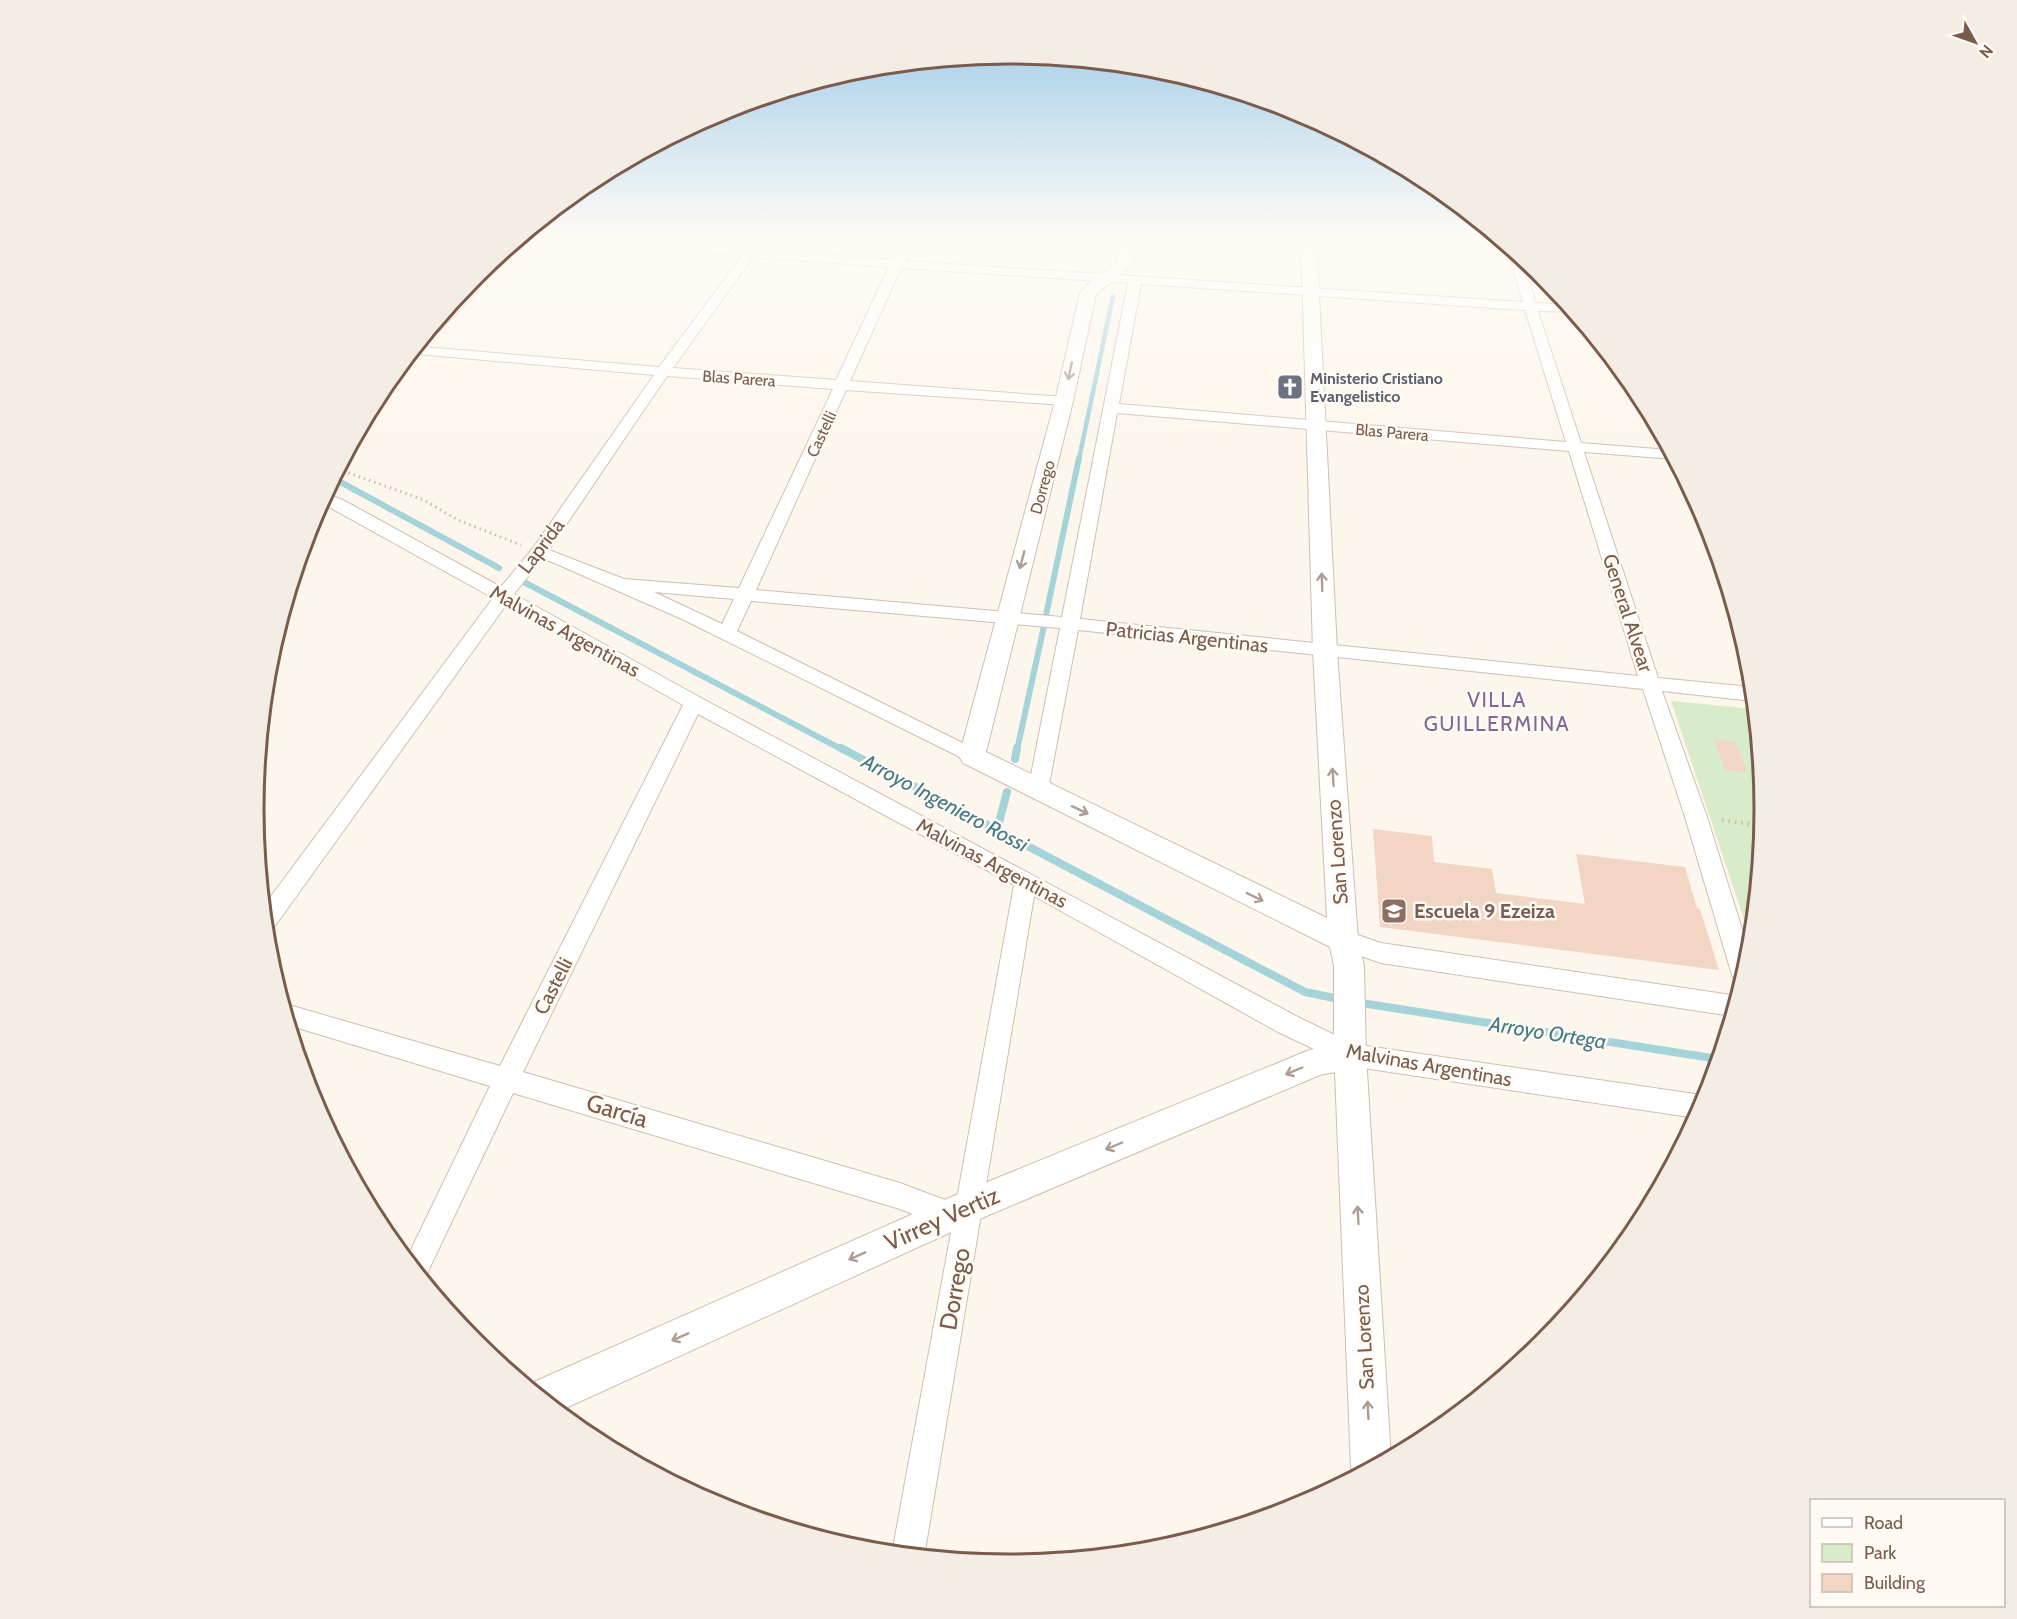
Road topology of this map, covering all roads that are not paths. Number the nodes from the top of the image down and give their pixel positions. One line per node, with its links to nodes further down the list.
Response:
1 (708, 311): 8 (street, Laprida)
2 (876, 311): 9 (street, Castelli)
3 (1084, 311): 10 (street, Dorrego, one-way to 10)
4 (1129, 311): 11 (street)
5 (1312, 311): 12 (street, San Lorenzo)
6 (1531, 311): 13 (street, General Alvear)
7 (419, 354): 8 (street, Blas Parera)
8 (663, 372): 9 (street, Blas Parera); 16 (street, Laprida)
9 (843, 386): 10 (street, Blas Parera); 19 (street, Castelli)
10 (1064, 401): 20 (street, Dorrego, one-way to 20)
11 (1112, 408): 12 (street, Blas Parera); 21 (street)
12 (1317, 426): 13 (street, Blas Parera); 23 (street, San Lorenzo, one-way to 12)
13 (1576, 447): 14 (street, Blas Parera); 24 (street, General Alvear)
14 (1663, 454)
15 (331, 500): 18 (street, Malvinas Argentinas)
16 (535, 556): 17 (street); 18 (street, Laprida)
17 (622, 584): 19 (street, Patricias Argentinas); 22 (street)
18 (508, 590): 26 (street, Malvinas Argentinas); 30 (street, Laprida)
19 (747, 594): 20 (street, Patricias Argentinas); 22 (street, Castelli)
20 (1007, 617): 21 (street, Patricias Argentinas); 27 (street, Dorrego)
21 (1071, 625): 23 (street, Patricias Argentinas); 28 (street)
22 (727, 634): 27 (street)
23 (1325, 651): 24 (street, Patricias Argentinas); 31 (street, San Lorenzo, one-way to 23)
24 (1650, 683): 25 (street, Patricias Argentinas); 32 (street, General Alvear)
25 (1744, 693)
26 (694, 703): 29 (street, Malvinas Argentinas); 36 (street, Castelli)
27 (972, 756): 28 (street)
28 (1038, 790): 31 (street, one-way to 31)
29 (1026, 880): 35 (street, Malvinas Argentinas); 38 (street, Dorrego)
30 (271, 913)
31 (1346, 953): 33 (street); 35 (street, San Lorenzo)
32 (1739, 957)
33 (1727, 1005)
34 (293, 1015): 36 (street, García)
35 (1350, 1042): 37 (street, Malvinas Argentinas); 38 (street, Virrey Vertiz, one-way to 38); 41 (street, San Lorenzo, one-way to 35)
36 (507, 1078): 38 (street, García); 39 (street, Castelli)
37 (1692, 1105)
38 (959, 1211): 40 (street, Virrey Vertiz, one-way to 40); 42 (street, Dorrego)
39 (418, 1264)
40 (549, 1396)
41 (1371, 1461)
42 (909, 1548)

